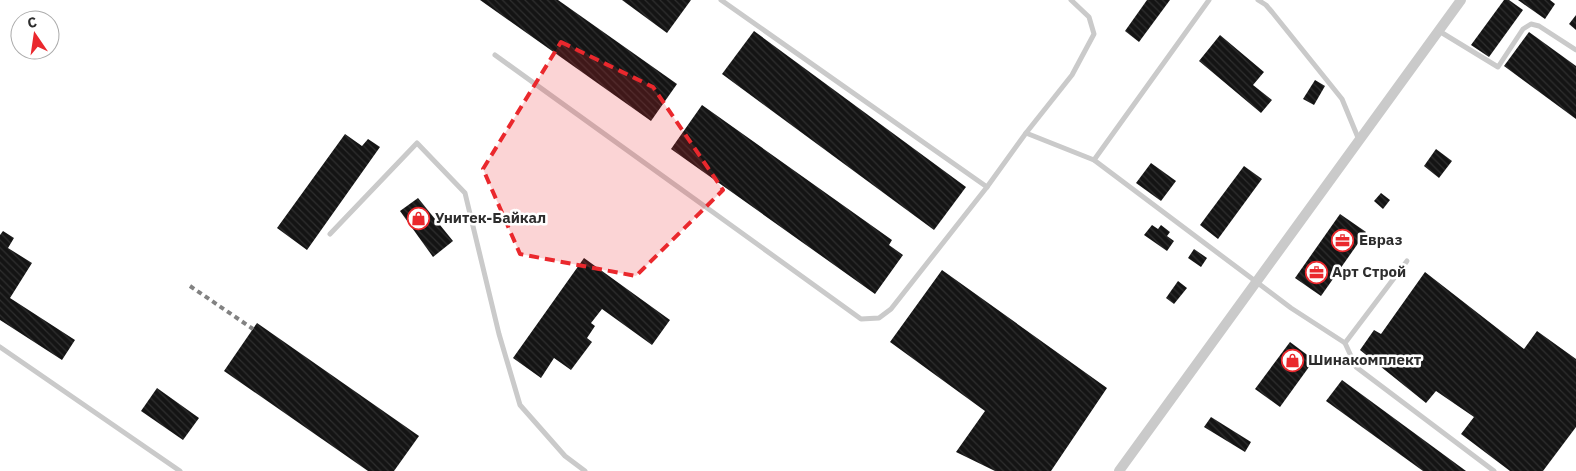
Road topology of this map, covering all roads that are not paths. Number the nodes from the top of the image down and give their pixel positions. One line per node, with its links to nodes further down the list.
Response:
1 (721, 0): 12 (lane)
2 (1071, 0): 9 (lane)
3 (1209, 0): 11 (lane)
4 (1258, 0): 10 (lane)
5 (1461, 0): 6 (street)
6 (1438, 31): 7 (lane); 10 (street)
7 (1576, 50)
8 (496, 55): 12 (lane)
9 (1026, 133): 11 (lane); 12 (lane)
10 (1359, 141): 15 (street)
11 (1094, 160): 15 (lane)
12 (987, 187)
13 (330, 234): 19 (lane)
14 (1407, 261): 16 (lane)
15 (1256, 282): 16 (lane); 20 (street)
16 (1345, 343): 21 (lane)
17 (0, 347): 18 (lane)
18 (180, 471)
19 (585, 471)
20 (1119, 471)
21 (1494, 471)

